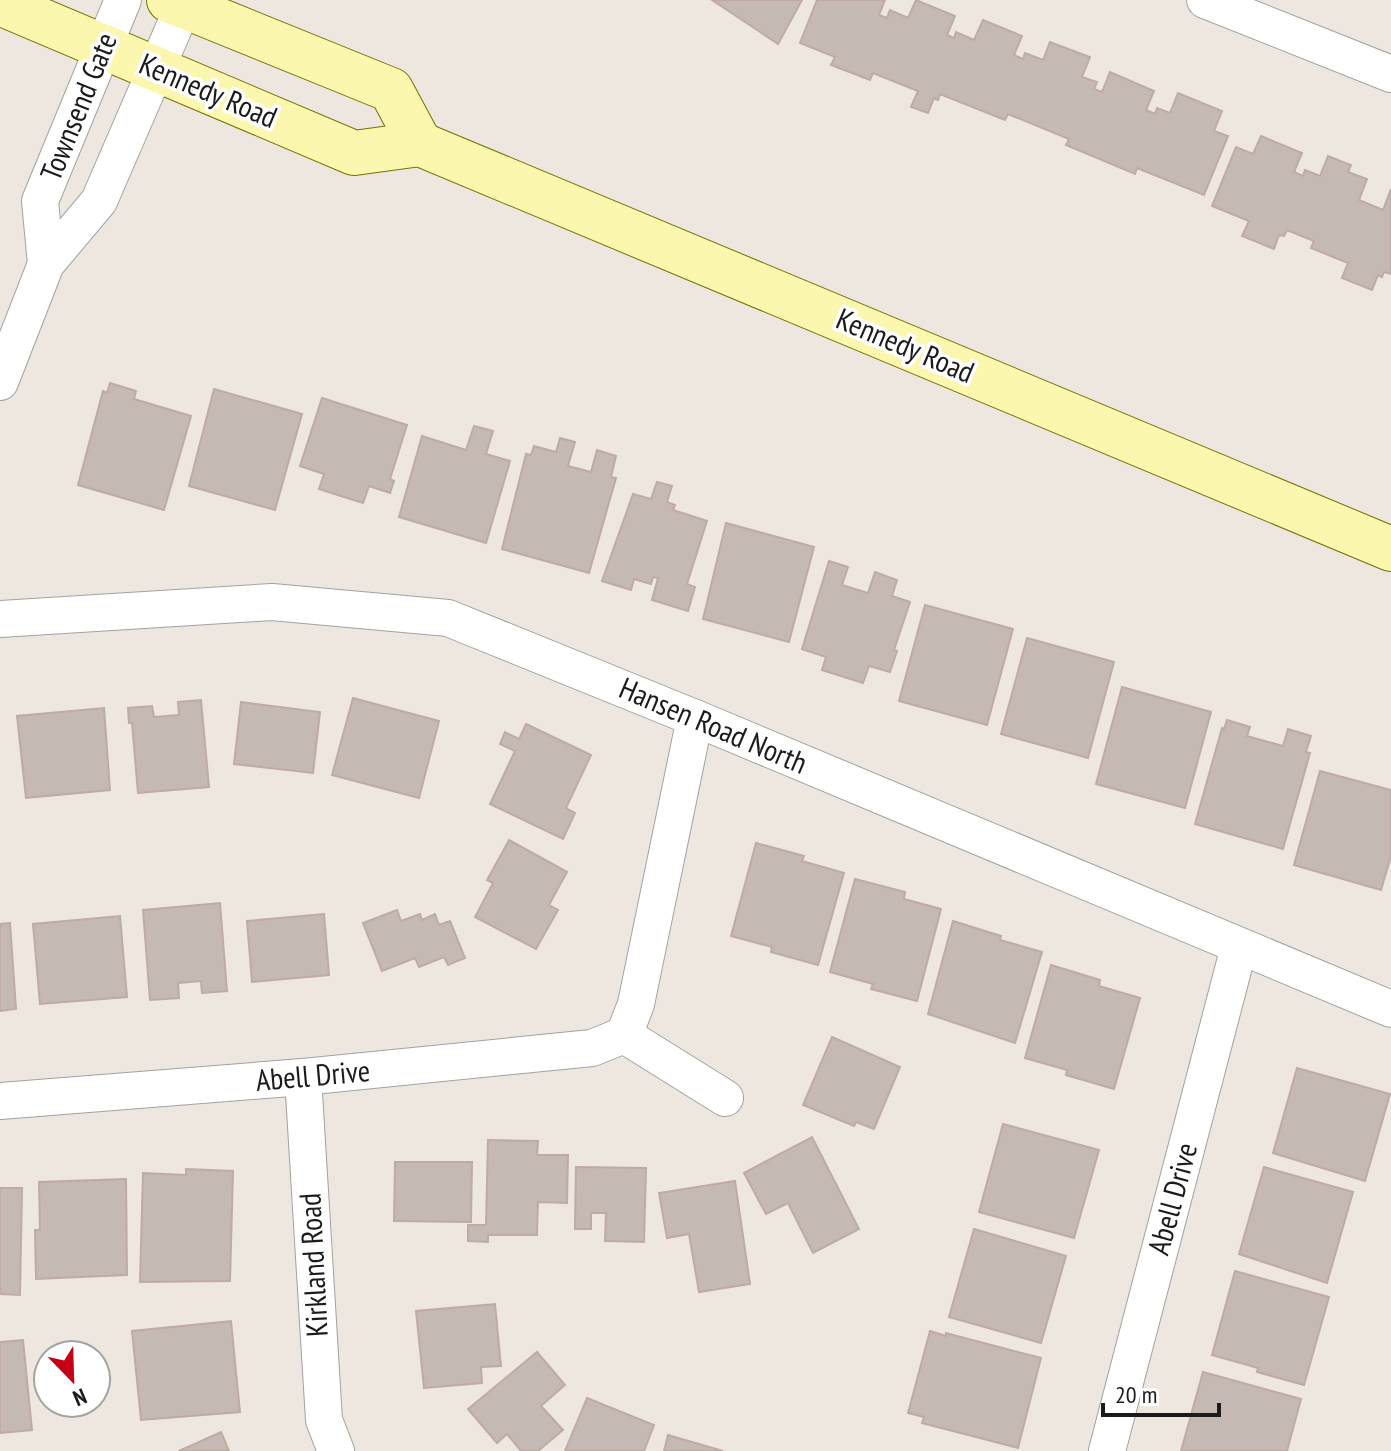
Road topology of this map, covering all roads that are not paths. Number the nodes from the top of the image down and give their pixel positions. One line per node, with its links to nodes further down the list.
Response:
1 (123, 0): 5 (street, Townsend Gate)
2 (1205, 0): 7 (street)
3 (179, 2): 6 (street, Townsend Gate); 8 (main road)
4 (0, 3): 5 (main road, Kennedy Road)
5 (104, 47): 6 (main road, Kennedy Road); 9 (street, Townsend Gate)
6 (156, 69): 8 (main road, Kennedy Road); 9 (street, Townsend Gate)
7 (1391, 74)
8 (420, 144): 11 (main road, Kennedy Road)
9 (46, 264): 10 (street, Townsend Gate)
10 (0, 382)
11 (1391, 549)
12 (0, 619): 13 (street, Hansen Road North)
13 (695, 718): 14 (street, Hansen Road North); 16 (street)
14 (1239, 947): 15 (street, Hansen Road North); 21 (street, Abell Drive)
15 (1391, 1009)
16 (624, 1035): 17 (street, Abell Drive); 18 (street)
17 (303, 1077): 19 (street, Abell Drive); 20 (street, Kirkland Road)
18 (725, 1098)
19 (0, 1101)
20 (336, 1451)
21 (1107, 1451)

